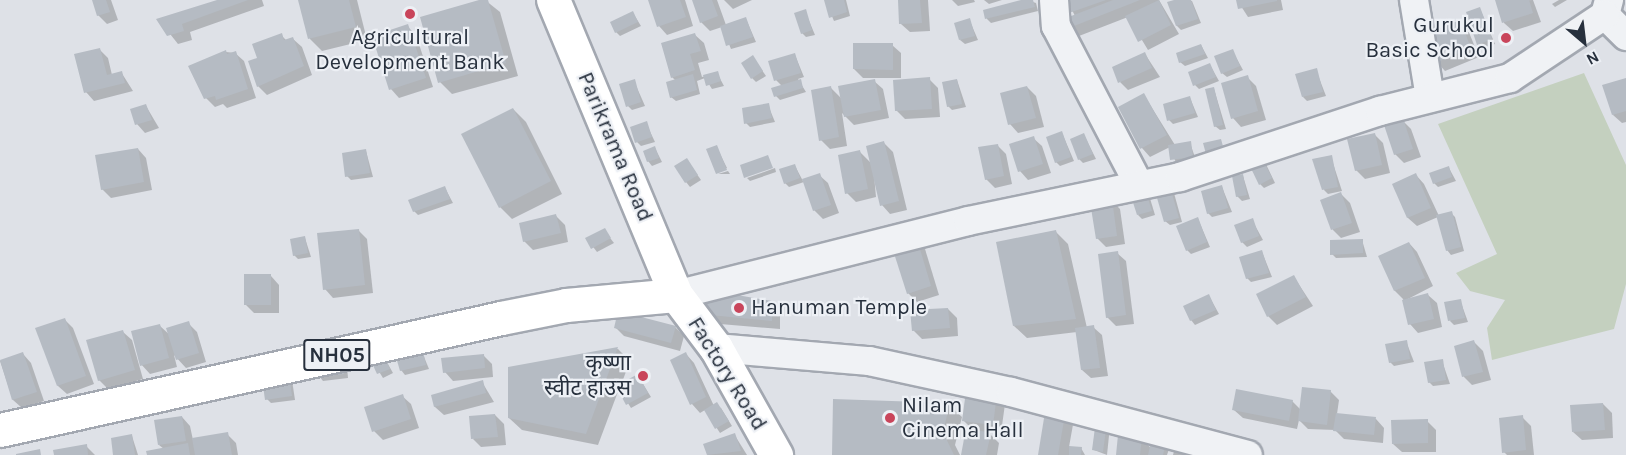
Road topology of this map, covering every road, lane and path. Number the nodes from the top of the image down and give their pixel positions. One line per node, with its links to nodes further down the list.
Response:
1 (553, 0): 8 (main road, Parikrama Road)
2 (1054, 0): 7 (street)
3 (1414, 0): 6 (street)
4 (1607, 7): 5 (street); 6 (street)
5 (1626, 36)
6 (1430, 98): 7 (street)
7 (1139, 185): 8 (street)
8 (676, 295): 9 (main road, Factory Road); 10 (main road, NH05)
9 (716, 348): 11 (main road, Factory Road); 12 (street)
10 (0, 430)
11 (776, 455)
12 (1248, 455)

